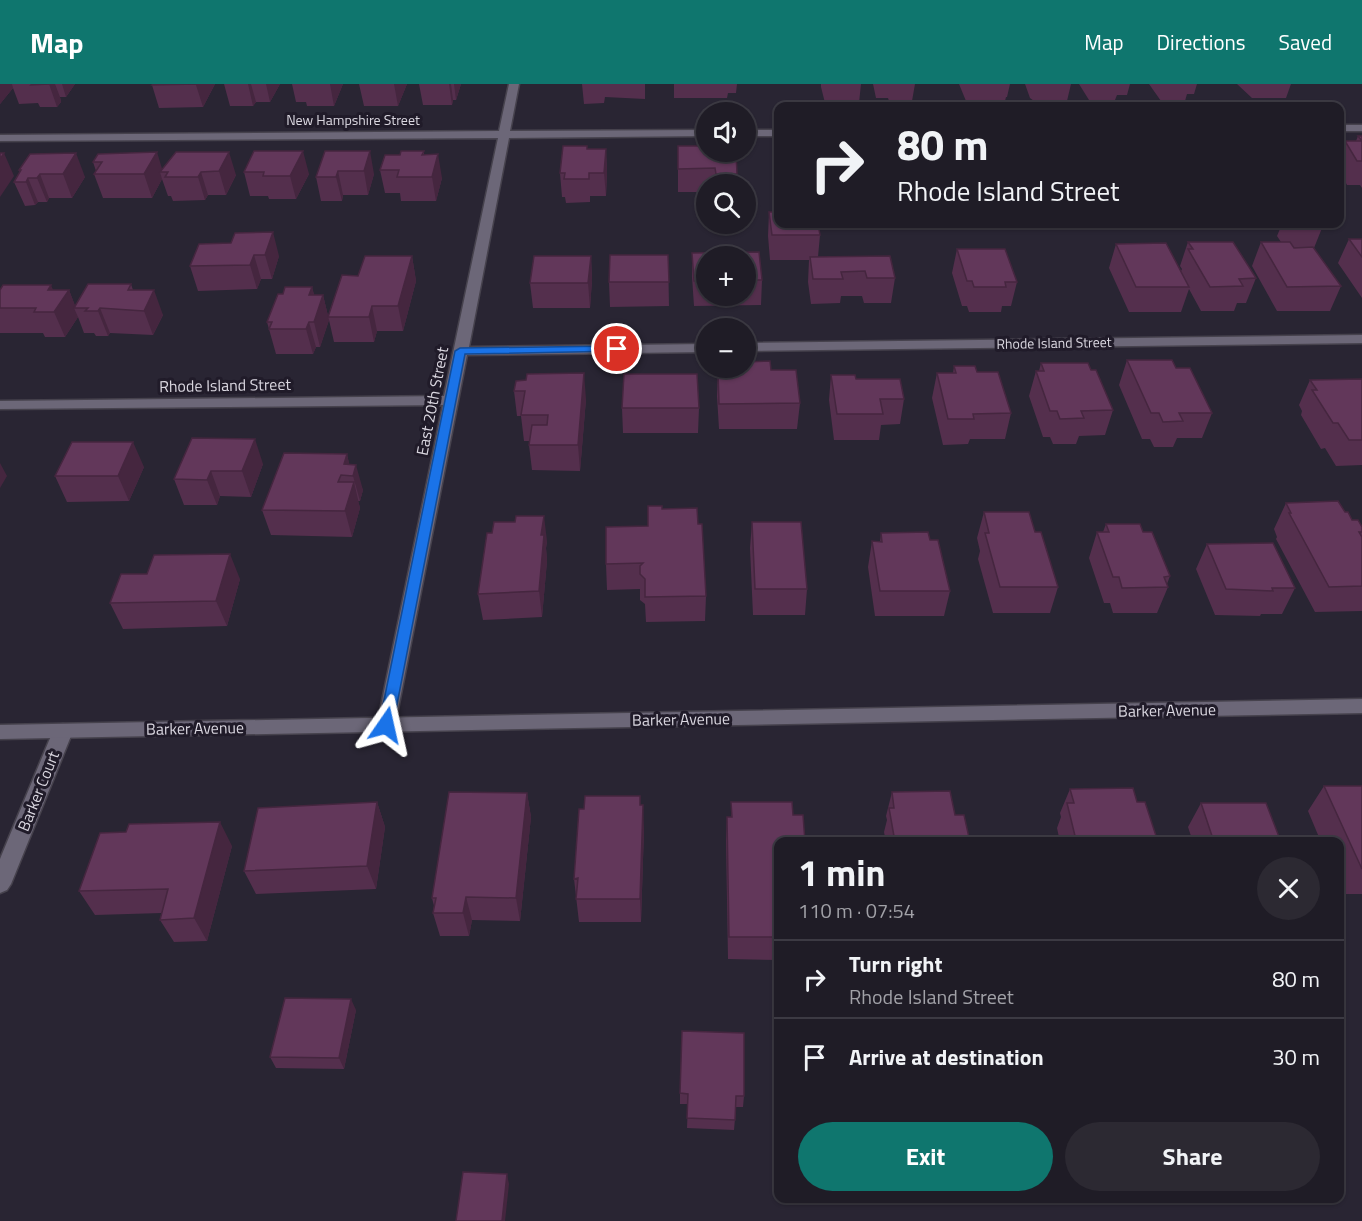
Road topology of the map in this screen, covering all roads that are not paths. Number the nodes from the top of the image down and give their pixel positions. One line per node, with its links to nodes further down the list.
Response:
1 (514, 84): 7 (street, East 20th Street)
2 (1362, 128): 3 (street)
3 (1344, 129)
4 (774, 132): 6 (street)
5 (696, 133): 7 (street, New Hampshire Street)
6 (756, 133)
7 (504, 135): 8 (street, New Hampshire Street); 12 (street, East 20th Street)
8 (0, 138)
9 (1362, 339): 10 (street, Rhode Island Street)
10 (756, 347)
11 (696, 348): 12 (street)
12 (460, 351): 13 (street, East 20th Street)
13 (451, 400): 14 (street, Rhode Island Street); 16 (street, East 20th Street)
14 (0, 405)
15 (1362, 706): 16 (street, Barker Avenue)
16 (386, 725): 17 (street, Barker Avenue)
17 (63, 731): 18 (street, Barker Avenue); 19 (street, Barker Court)
18 (0, 732)
19 (0, 884)

